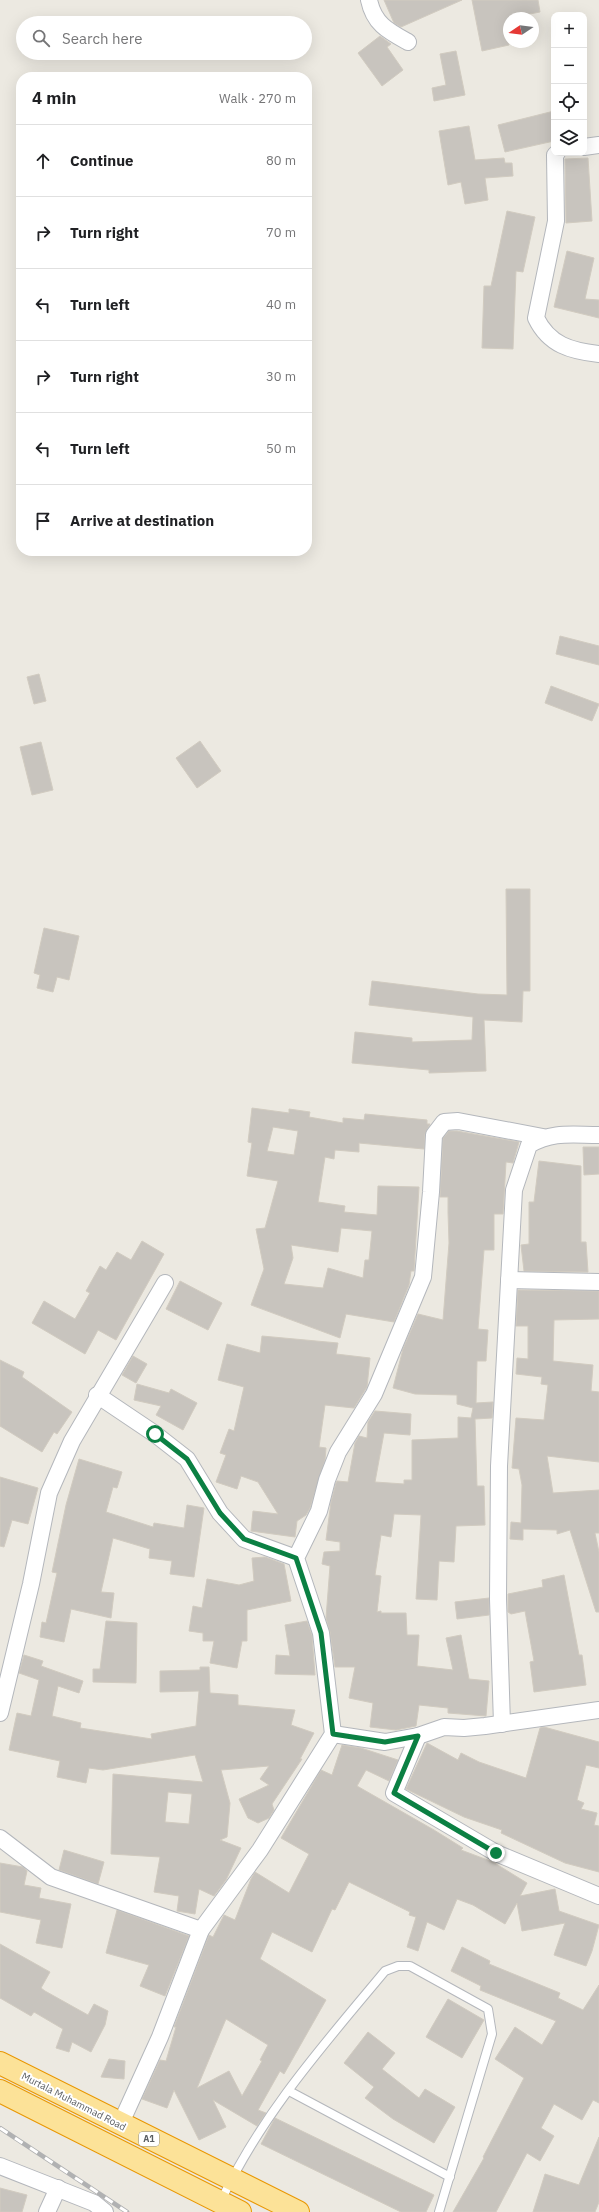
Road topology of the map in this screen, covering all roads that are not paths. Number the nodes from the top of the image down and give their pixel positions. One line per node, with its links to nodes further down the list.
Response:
1 (369, 0): 2 (street)
2 (408, 42)
3 (599, 145): 4 (street)
4 (587, 147)
5 (555, 156): 6 (street)
6 (599, 354)
7 (599, 1135): 8 (street)
8 (543, 1137): 9 (street); 13 (street)
9 (509, 1280): 10 (street); 16 (street)
10 (599, 1282)
11 (165, 1283): 12 (street)
12 (97, 1396): 13 (street); 15 (street)
13 (296, 1558): 17 (street)
14 (599, 1710): 16 (street)
15 (0, 1713)
16 (502, 1724): 18 (street)
17 (333, 1734): 18 (street); 21 (street)
18 (418, 1736): 20 (street)
19 (0, 1838): 21 (street)
20 (599, 1896)
21 (201, 1930): 25 (street)
22 (0, 2063): 25 (highway, Murtala Muhammad Road / A1)
23 (0, 2091): 30 (highway, A1)
24 (289, 2091): 27 (lane); 27 (lane); 28 (lane)
25 (120, 2125): 28 (highway, Murtala Muhammad Road / A1)
26 (0, 2166): 29 (street)
27 (450, 2177): 35 (lane)
28 (232, 2178): 30 (lane); 34 (highway, Murtala Muhammad Road / A1)
29 (58, 2188): 31 (street); 32 (street)
30 (221, 2202): 33 (highway, A1)
31 (47, 2212)
32 (105, 2212)
33 (240, 2212)
34 (298, 2212)
35 (439, 2212)

